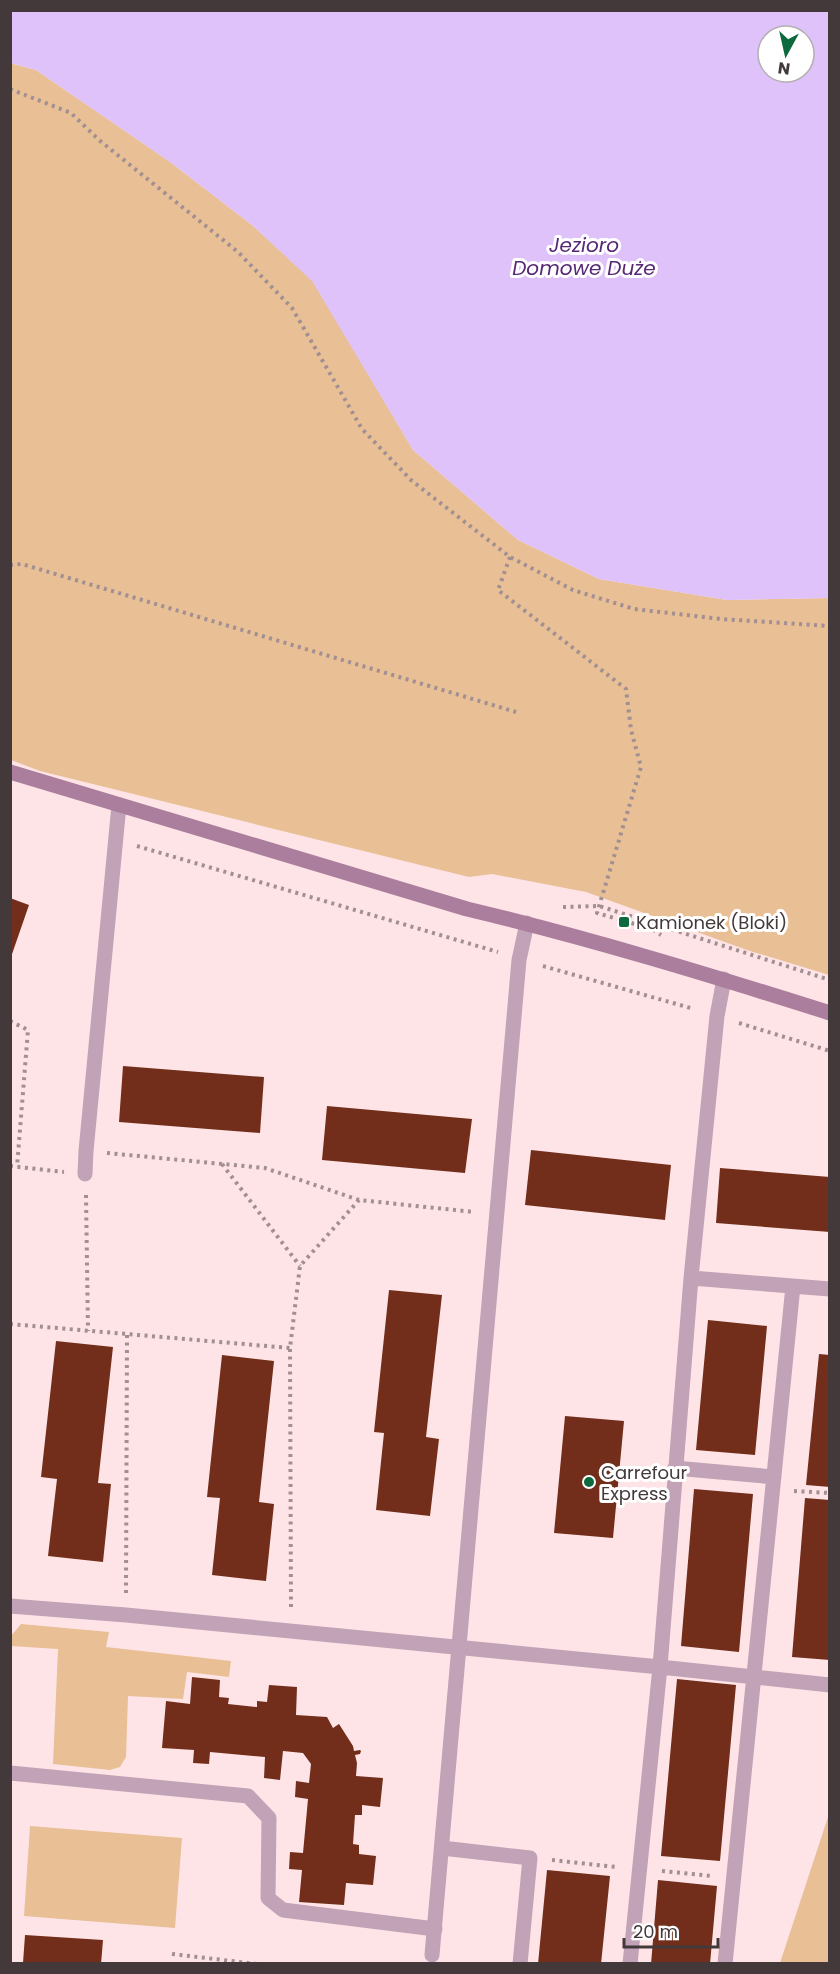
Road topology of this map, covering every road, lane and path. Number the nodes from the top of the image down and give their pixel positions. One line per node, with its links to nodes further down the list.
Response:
1 (10, 89): 2 (path)
2 (510, 557): 4 (path); 9 (path)
3 (10, 565): 5 (path)
4 (830, 626)
5 (516, 711)
6 (10, 772): 7 (street)
7 (119, 805): 8 (street); 10 (street)
8 (115, 840): 11 (path); 17 (street)
9 (597, 913)
10 (527, 923): 11 (street); 12 (street)
11 (519, 960): 14 (path); 23 (street)
12 (724, 979): 13 (street); 14 (street)
13 (830, 1013)
14 (717, 1016): 16 (path); 25 (street)
15 (10, 1021): 20 (path)
16 (830, 1051)
17 (86, 1151): 18 (path); 21 (street)
18 (222, 1164): 22 (path); 24 (path)
19 (10, 1167): 20 (path)
20 (17, 1167): 21 (path)
21 (85, 1174): 29 (path)
22 (359, 1200): 23 (path); 24 (path)
23 (496, 1214): 38 (street)
24 (300, 1266): 31 (path)
25 (691, 1278): 26 (street); 32 (street)
26 (793, 1286): 27 (street); 33 (street)
27 (830, 1289)
28 (10, 1324): 29 (path)
29 (88, 1331): 30 (path)
30 (127, 1335): 31 (path); 36 (path)
31 (290, 1348): 37 (path)
32 (675, 1468): 33 (street); 39 (street)
33 (773, 1483): 34 (path); 40 (street)
34 (830, 1493)
35 (12, 1608): 36 (street)
36 (126, 1615): 37 (street)
37 (291, 1631): 38 (street)
38 (460, 1648): 39 (street); 43 (street)
39 (660, 1667): 40 (street); 49 (street)
40 (753, 1677): 41 (street); 50 (street)
41 (830, 1685)
42 (10, 1773): 44 (street)
43 (442, 1848): 44 (street); 48 (street)
44 (435, 1929): 46 (street)
45 (172, 1954): 47 (path)
46 (432, 1959)
47 (257, 1964)
48 (520, 1964)
49 (630, 1964)
50 (725, 1964)

